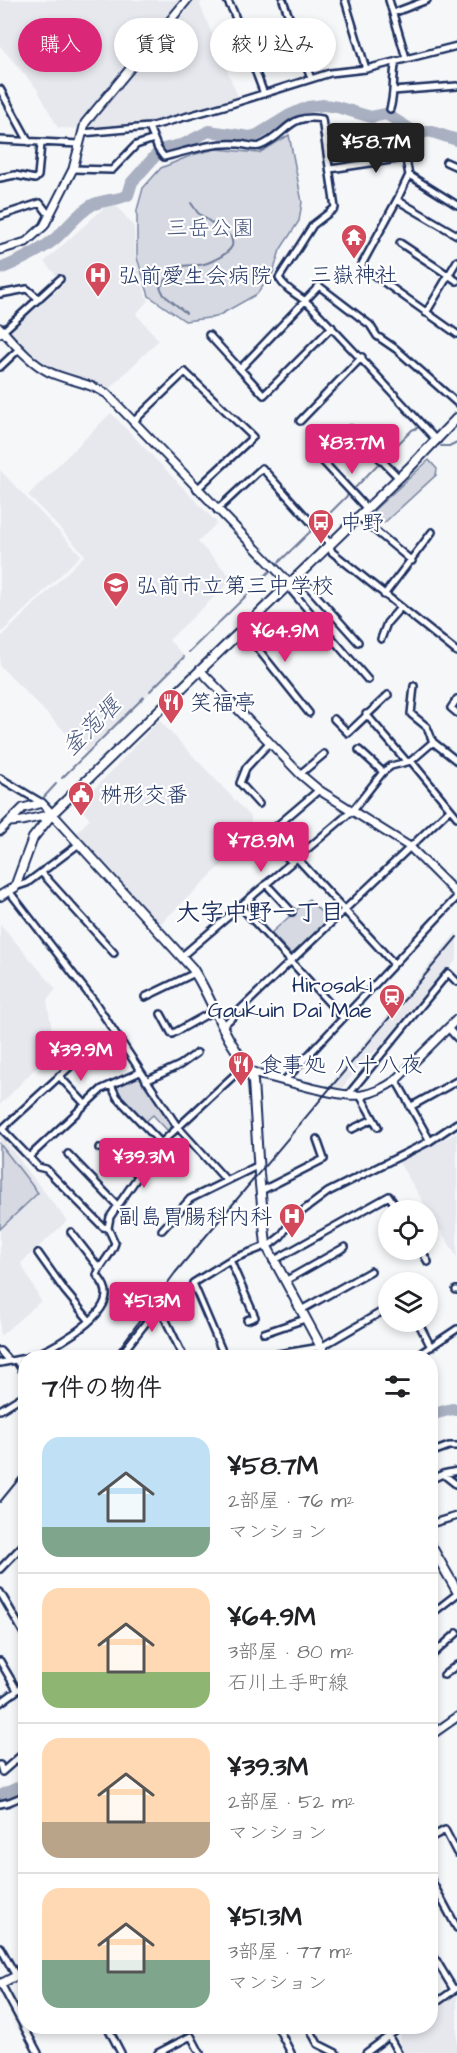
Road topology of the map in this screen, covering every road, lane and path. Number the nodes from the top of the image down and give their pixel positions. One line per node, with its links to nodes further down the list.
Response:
1 (187, 0): 19 (street)
2 (227, 0): 16 (street)
3 (283, 0): 12 (street)
4 (345, 0): 11 (street)
5 (389, 0): 7 (street)
6 (427, 0): 7 (street)
7 (393, 13): 9 (street)
8 (457, 46): 9 (street)
9 (406, 58): 10 (street)
10 (396, 61): 11 (street); 14 (street)
11 (366, 69): 12 (street)
12 (311, 79): 16 (street)
13 (457, 86): 14 (street)
14 (393, 91): 17 (street)
15 (1, 93): 23 (street)
16 (264, 94): 18 (street)
17 (390, 108)
18 (149, 127): 19 (street); 20 (street)
19 (82, 133): 25 (street)
20 (154, 139): 22 (street); 29 (street)
21 (0, 140): 23 (street)
22 (326, 140): 26 (street); 30 (street)
23 (29, 142): 24 (street)
24 (41, 144): 25 (street); 32 (street)
25 (79, 144): 29 (street)
26 (404, 150): 30 (street); 31 (street)
27 (446, 162): 28 (street)
28 (457, 167)
29 (73, 169): 36 (street)
30 (330, 169): 46 (street)
31 (409, 175): 33 (street); 34 (street)
32 (0, 178)
33 (397, 200): 37 (street); 47 (street)
34 (457, 205)
35 (0, 216): 36 (street)
36 (50, 217): 39 (street)
37 (457, 235)
38 (400, 243): 41 (street)
39 (0, 250)
40 (457, 261): 41 (street)
41 (448, 276): 43 (street); 47 (street)
42 (60, 279): 45 (street)
43 (457, 281)
44 (0, 294): 45 (street)
45 (39, 299): 49 (street)
46 (306, 300): 48 (street); 55 (street); 56 (street)
47 (426, 314): 50 (street)
48 (332, 327): 53 (street); 55 (street)
49 (1, 331): 52 (street)
50 (457, 334)
51 (209, 335): 55 (street)
52 (19, 349): 54 (street); 59 (street)
53 (362, 357): 58 (street); 61 (street)
54 (0, 367)
55 (240, 369)
56 (457, 403)
57 (457, 418): 61 (main road)
58 (300, 421)
59 (133, 422): 64 (street); 64 (street)
60 (351, 429): 63 (street)
61 (437, 441): 63 (main road)
62 (319, 457): 65 (street)
63 (399, 478): 65 (main road)
64 (197, 489): 66 (street)
65 (367, 509): 67 (main road)
66 (217, 510): 69 (street); 72 (street)
67 (359, 517): 69 (main road); 70 (street)
68 (432, 532): 70 (street)
69 (329, 545): 71 (main road); 73 (street)
70 (411, 561): 73 (street)
71 (298, 575): 72 (main road); 77 (street)
72 (289, 583): 75 (main road); 80 (street)
73 (384, 595): 74 (street)
74 (401, 607): 76 (street); 78 (street)
75 (242, 629): 79 (main road); 84 (street)
76 (381, 639)
77 (358, 642)
78 (457, 652)
79 (200, 670): 89 (street); 102 (main road)
80 (368, 680)
81 (414, 686): 88 (street)
82 (388, 695): 86 (street)
83 (457, 699): 85 (street)
84 (309, 713)
85 (457, 713)
86 (366, 714): 87 (street); 93 (street)
87 (334, 719)
88 (433, 742): 92 (street); 93 (street)
89 (269, 743): 95 (street); 99 (street)
90 (359, 750): 94 (street)
91 (324, 754): 95 (street)
92 (457, 761)
93 (409, 762): 94 (street); 100 (street)
94 (382, 772): 101 (street)
95 (300, 774): 97 (street)
96 (0, 778): 98 (street)
97 (319, 790): 101 (street); 108 (street)
98 (42, 803): 102 (street); 104 (street)
99 (260, 804)
100 (450, 809): 103 (street); 107 (street)
101 (353, 810): 107 (street); 108 (street)
102 (52, 814): 104 (street); 106 (main road); 111 (main road)
103 (457, 817)
104 (9, 822): 105 (street)
105 (0, 831)
106 (79, 844): 109 (street); 118 (main road)
107 (410, 847): 112 (street); 115 (street)
108 (294, 860): 110 (street); 115 (street)
109 (42, 873): 111 (street); 117 (street)
110 (266, 884): 114 (street); 116 (street)
111 (12, 889): 113 (main road); 134 (street)
112 (457, 895): 120 (street)
113 (0, 896)
114 (240, 906): 118 (street); 119 (street)
115 (345, 910): 119 (street); 120 (street)
116 (292, 912)
117 (114, 953)
118 (182, 956): 121 (main road)
119 (291, 961): 126 (street); 128 (street)
120 (393, 963): 126 (street)
121 (195, 973): 123 (street); 124 (main road)
122 (457, 982): 141 (street)
123 (145, 997)
124 (215, 1010): 125 (street); 128 (main road)
125 (161, 1014)
126 (343, 1018): 136 (street)
127 (457, 1019): 129 (street)
128 (223, 1026): 133 (main road)
129 (448, 1028): 130 (street); 137 (street)
130 (457, 1038)
131 (196, 1053): 138 (street)
132 (74, 1063): 135 (street)
133 (249, 1070): 136 (street); 147 (street); 156 (main road)
134 (140, 1072): 138 (street); 140 (street)
135 (59, 1076): 143 (street); 155 (street)
136 (285, 1080): 141 (street)
137 (396, 1080): 142 (street); 144 (street)
138 (146, 1081): 147 (street)
139 (457, 1082): 144 (street)
140 (111, 1085): 143 (street); 152 (street)
141 (348, 1095): 142 (street)
142 (360, 1095): 145 (street)
143 (85, 1104): 155 (street)
144 (410, 1107): 151 (street)
145 (373, 1119): 148 (street); 149 (street)
146 (457, 1123): 151 (street)
147 (177, 1126): 152 (street); 158 (street)
148 (378, 1127)
149 (352, 1129)
150 (317, 1139): 159 (street)
151 (430, 1141): 165 (street)
152 (161, 1143): 157 (street)
153 (99, 1148): 157 (street)
154 (68, 1154): 161 (street)
155 (29, 1157): 162 (street)
156 (259, 1165): 158 (street); 159 (main road)
157 (139, 1176): 161 (street)
158 (226, 1180): 163 (street)
159 (261, 1191): 165 (main road)
160 (378, 1202): 169 (street)
161 (118, 1206): 162 (street)
162 (108, 1228): 170 (street)
163 (162, 1230)
164 (71, 1232): 170 (street)
165 (266, 1245): 168 (street); 169 (main road)
166 (345, 1247): 172 (street)
167 (38, 1253): 176 (street)
168 (230, 1260): 177 (street); 186 (street)
169 (273, 1261): 172 (main road)
170 (99, 1268): 176 (street)
171 (371, 1271): 173 (street)
172 (285, 1281): 173 (main road)
173 (301, 1310): 175 (main road)
174 (378, 1314): 181 (street)
175 (305, 1319): 180 (street); 181 (main road)
176 (89, 1320): 183 (street)
177 (247, 1320)
178 (457, 1329): 182 (street)
179 (423, 1332): 182 (street)
180 (264, 1333)
181 (321, 1347): 187 (street); 188 (main road)
182 (431, 1347): 189 (street)
183 (44, 1350)
184 (125, 1350): 185 (street)
185 (180, 1350)
186 (222, 1350)
187 (303, 1350)
188 (323, 1350)
189 (425, 1350)
190 (0, 1351): 192 (street)
191 (18, 1360): 192 (street)
192 (13, 1361): 193 (street); 194 (street)
193 (0, 1363)
194 (18, 1367)
195 (18, 1399): 196 (street)
196 (0, 1410)
197 (457, 1446): 198 (street)
198 (438, 1450)
199 (457, 1472): 200 (street)
200 (443, 1474): 201 (street); 202 (street)
201 (438, 1476)
202 (457, 1485)
203 (457, 1516): 204 (street)
204 (438, 1522)
205 (18, 1550): 207 (street)
206 (438, 1564): 209 (main road)
207 (0, 1569)
208 (0, 1592): 211 (street)
209 (457, 1592): 210 (street)
210 (438, 1608)
211 (18, 1623)
212 (457, 1633): 213 (street)
213 (438, 1650)
214 (0, 1661): 217 (street)
215 (457, 1665): 216 (street)
216 (444, 1675)
217 (17, 1690): 218 (street)
218 (0, 1703)
219 (457, 1717): 220 (street)
220 (438, 1730)
221 (18, 1758): 222 (street)
222 (0, 1765)
223 (18, 1798): 224 (street)
224 (0, 1804)
225 (438, 1834): 226 (street)
226 (457, 1853)
227 (438, 1893): 228 (street)
228 (457, 1928)
229 (0, 1947): 231 (street)
230 (438, 1962): 233 (street)
231 (16, 1976): 232 (street)
232 (0, 1983): 235 (street)
233 (455, 1989): 234 (street)
234 (438, 2001)
235 (18, 2016)
236 (28, 2034): 242 (street)
237 (111, 2034): 243 (street)
238 (281, 2034): 246 (street)
239 (313, 2034): 247 (street)
240 (392, 2034): 241 (street)
241 (389, 2036): 248 (street); 249 (street)
242 (38, 2053)
243 (121, 2053)
244 (158, 2053): 245 (street)
245 (200, 2053)
246 (291, 2053)
247 (336, 2053)
248 (366, 2053)
249 (398, 2053)

